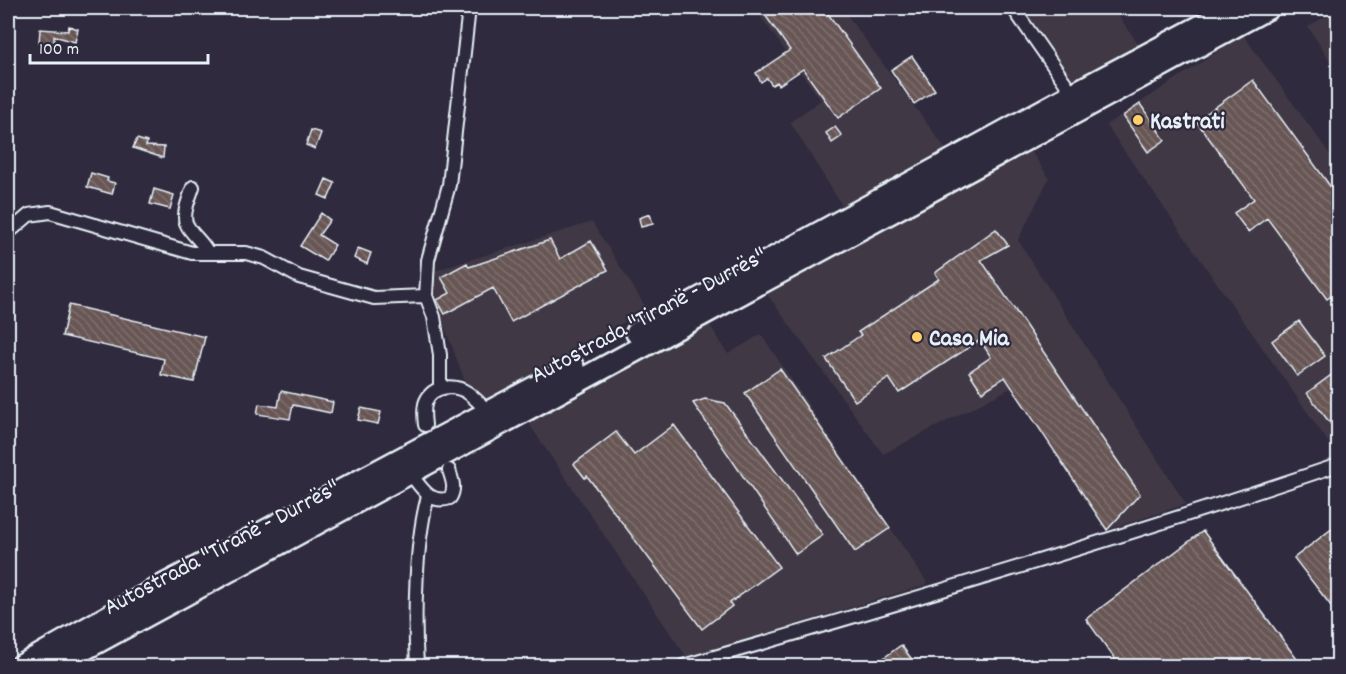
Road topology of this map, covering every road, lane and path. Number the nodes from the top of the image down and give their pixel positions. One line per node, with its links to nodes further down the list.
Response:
1 (469, 8): 9 (street)
2 (1013, 8): 5 (street)
3 (1235, 8): 5 (highway, Autostrada "Tiranë - Durrës")
4 (1268, 8): 15 (highway, Autostrada "Tiranë - Durrës")
5 (1073, 94): 11 (highway, Autostrada "Tiranë - Durrës")
6 (193, 187): 8 (street)
7 (8, 233): 8 (street)
8 (208, 253): 9 (street)
9 (426, 296): 10 (street)
10 (440, 388): 11 (street); 12 (street)
11 (489, 412): 17 (highway, Autostrada "Tiranë - Durrës")
12 (425, 425)
13 (1338, 465): 20 (street)
14 (448, 470): 16 (street)
15 (410, 473): 16 (street); 18 (highway, Autostrada "Tiranë - Durrës")
16 (428, 496): 19 (street)
17 (21, 666)
18 (53, 666)
19 (417, 666)
20 (684, 666)

